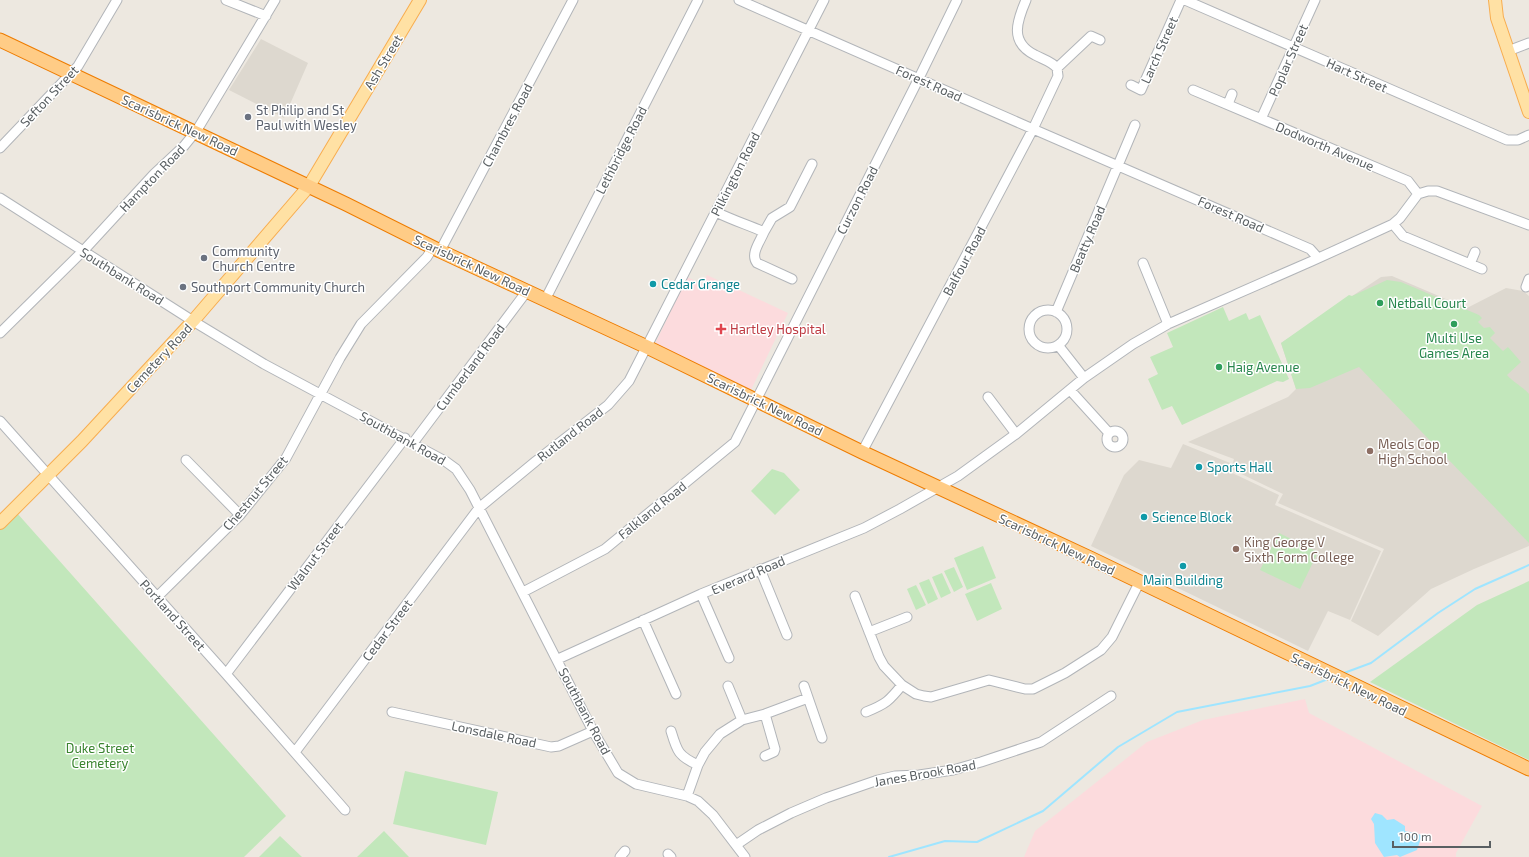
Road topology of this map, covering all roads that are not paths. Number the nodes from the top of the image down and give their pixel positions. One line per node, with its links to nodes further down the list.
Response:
1 (117, 0): 23 (street, Sefton Street)
2 (226, 0): 15 (street)
3 (275, 0): 15 (street, Hampton Road)
4 (420, 0): 38 (main road, Ash Street)
5 (573, 0): 45 (street, Chambres Road)
6 (698, 0): 54 (street, Lethbridge Road)
7 (739, 0): 16 (street, Forest Road)
8 (824, 0): 16 (street, Pilkington Road)
9 (957, 0): 24 (street, Curzon Road)
10 (1026, 0): 22 (street)
11 (1181, 0): 25 (street, Larch Street)
12 (1185, 0): 20 (street, Hart Street)
13 (1315, 0): 20 (street, Poplar Street)
14 (1495, 0): 21 (main road)
15 (266, 16): 33 (street, Hampton Road)
16 (808, 30): 24 (street, Forest Road); 41 (street, Pilkington Road)
17 (0, 40): 23 (highway, Scarisbrick New Road)
18 (1100, 40): 22 (street)
19 (1529, 44): 21 (street)
20 (1294, 47): 30 (street, Poplar Street); 34 (street, Hart Street)
21 (1508, 51): 29 (main road)
22 (1057, 68): 32 (street, Balfour Road)
23 (72, 74): 33 (highway, Scarisbrick New Road); 35 (street, Sefton Street)
24 (919, 78): 32 (street, Forest Road); 65 (street, Curzon Road)
25 (1131, 85)
26 (1193, 90): 28 (street, Dodworth Avenue)
27 (1232, 94): 28 (street)
28 (1228, 104): 30 (street, Dodworth Avenue)
29 (1529, 112)
30 (1261, 119): 39 (street, Dodworth Avenue)
31 (1135, 125): 37 (street)
32 (1033, 129): 37 (street, Forest Road); 70 (street, Balfour Road)
33 (195, 133): 38 (highway, Scarisbrick New Road); 46 (street, Hampton Road)
34 (1529, 135)
35 (0, 148)
36 (812, 164): 44 (street)
37 (1118, 165): 48 (street, Forest Road); 55 (street, Beatty Road)
38 (309, 186): 45 (highway, Scarisbrick New Road); 56 (main road, Cemetery Road)
39 (1418, 194): 42 (street); 43 (street)
40 (0, 198): 46 (street, Southbank Road)
41 (716, 212): 44 (street); 60 (street, Pilkington Road)
42 (1393, 224): 48 (street); 50 (street)
43 (1529, 225)
44 (764, 232): 52 (street)
45 (436, 249): 53 (highway, Scarisbrick New Road); 63 (street, Chambres Road)
46 (82, 251): 56 (street, Southbank Road); 58 (street, Hampton Road)
47 (1475, 252): 50 (street)
48 (1318, 258): 57 (street)
49 (1143, 263): 57 (street)
50 (1470, 264): 51 (street)
51 (1482, 269)
52 (792, 279)
53 (527, 291): 54 (highway, Scarisbrick New Road); 69 (street, Cumberland Road)
54 (545, 300): 60 (highway, Scarisbrick New Road)
55 (1056, 312): 59 (street); 59 (street)
56 (193, 321): 63 (street, Southbank Road); 72 (main road, Cemetery Road)
57 (1168, 324): 61 (street)
58 (0, 333)
59 (1058, 345): 61 (street)
60 (646, 347): 65 (highway, Scarisbrick New Road); 74 (street, Rutland Road)
61 (1084, 378): 62 (street)
62 (1070, 390): 67 (street); 68 (street)
63 (322, 394): 69 (street, Southbank Road); 75 (street, Chestnut Street)
64 (988, 397): 68 (street)
65 (757, 400): 70 (highway, Scarisbrick New Road); 79 (street, Falkland Road)
66 (0, 421): 72 (street, Portland Street)
67 (1109, 433)
68 (1016, 434): 73 (street)
69 (409, 441): 74 (street, Southbank Road); 89 (street, Walnut Street)
70 (862, 452): 73 (highway, Scarisbrick New Road)
71 (186, 460): 75 (street)
72 (48, 475): 76 (main road, Cemetery Road); 81 (street, Portland Street)
73 (938, 488): 77 (street, Everard Road); 78 (highway, Scarisbrick New Road)
74 (479, 508): 79 (street, Southbank Road); 103 (street, Cedar Street)
75 (240, 515): 81 (street, Chestnut Street)
76 (0, 523)
77 (760, 569): 80 (street, Everard Road); 86 (street)
78 (1140, 583): 90 (street); 106 (highway, Scarisbrick New Road)
79 (523, 592): 88 (street, Southbank Road)
80 (701, 594): 84 (street, Everard Road); 87 (street)
81 (157, 596): 89 (street, Portland Street)
82 (855, 596): 85 (street)
83 (907, 617): 85 (street)
84 (643, 620): 88 (street, Everard Road); 93 (street)
85 (869, 632): 90 (street)
86 (787, 635)
87 (729, 658)
88 (558, 659): 100 (street, Southbank Road)
89 (226, 674): 103 (street, Portland Street)
90 (902, 685): 97 (street)
91 (728, 686): 99 (street)
92 (804, 686): 95 (street)
93 (676, 694)
94 (1111, 696): 109 (street, Janes Brook Road)
95 (808, 698): 98 (street); 102 (street)
96 (392, 712): 100 (street, Lonsdale Road)
97 (866, 712)
98 (765, 714): 99 (street); 104 (street)
99 (742, 720): 105 (street)
100 (593, 731): 107 (street, Southbank Road)
101 (671, 731): 105 (street)
102 (822, 738)
103 (295, 752): 108 (street, Portland Street)
104 (765, 756)
105 (698, 765): 107 (street)
106 (1529, 769)
107 (687, 796): 109 (street, Southbank Road)
108 (345, 810)
109 (736, 845): 110 (street, Southbank Road)
110 (745, 857)

